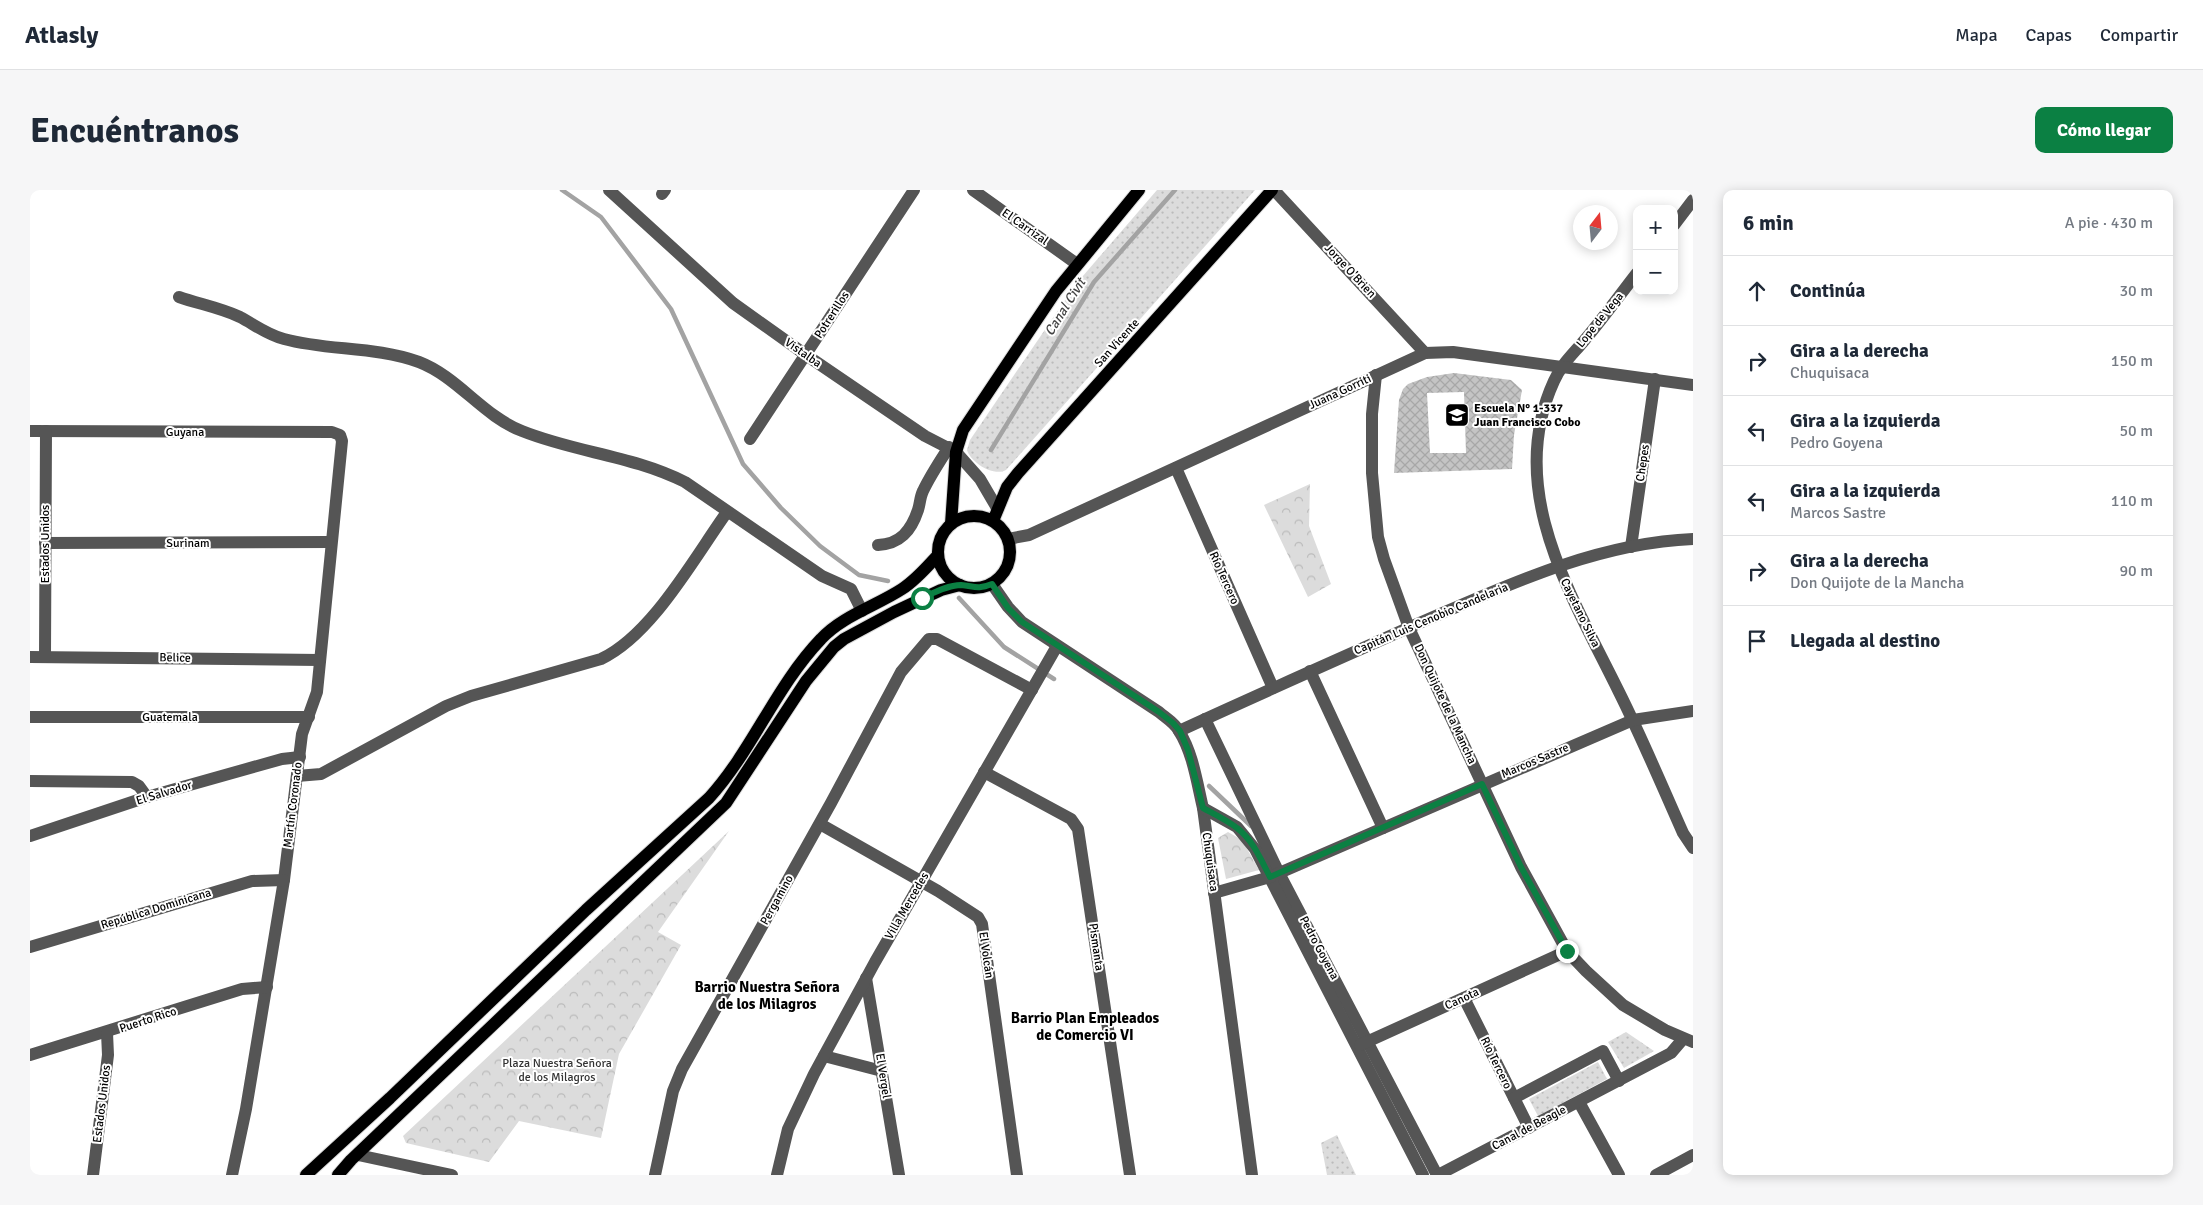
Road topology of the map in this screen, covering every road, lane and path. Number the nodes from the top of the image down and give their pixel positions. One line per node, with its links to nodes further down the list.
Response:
1 (609, 190): 12 (street, Vistalba)
2 (914, 190): 12 (street, Potrerillos)
3 (973, 190): 8 (street, El Carrizal)
4 (1139, 190): 8 (main road)
5 (1273, 190): 11 (street, Jorge O'Brien); 24 (main road, San Vicente)
6 (1693, 200): 7 (street)
7 (1678, 219)
8 (1077, 264): 21 (main road)
9 (1633, 278): 13 (street, Lope de Vega)
10 (179, 297): 23 (street)
11 (1425, 353): 13 (street, Juana Gorriti); 14 (street, Juana Gorriti)
12 (806, 356): 20 (street, Potrerillos); 21 (street, Vistalba)
13 (1561, 365): 15 (street, Juana Gorriti); 33 (street, Cayetano Silva)
14 (1376, 375): 22 (street, Juana Gorriti); 37 (street, Don Quijote de la Mancha)
15 (1655, 379): 16 (street, Juana Gorriti); 31 (street, Chepes)
16 (1693, 385)
17 (30, 431): 18 (street, Guyana)
18 (46, 431): 19 (street, Guyana); 29 (street, Estados Unidos)
19 (340, 435): 28 (street, Martín Coronado)
20 (750, 439)
21 (952, 450): 24 (street, Vistalba); 25 (main road); 30 (street)
22 (1176, 468): 26 (street, Juana Gorriti); 43 (street, Río Tercero)
23 (727, 512): 36 (street); 53 (street)
24 (995, 515): 25 (main road); 26 (main road)
25 (951, 524): 32 (main road)
26 (1008, 539): 34 (main road)
27 (1693, 539): 31 (street, Capitán Luis Cenobio Candelaria)
28 (331, 542): 29 (street, Surinam); 41 (street, Martín Coronado)
29 (45, 543): 40 (street, Estados Unidos)
30 (878, 545)
31 (1631, 547): 33 (street, Capitán Luis Cenobio Candelaria)
32 (938, 555): 35 (main road); 36 (main road)
33 (1557, 566): 37 (street, Capitán Luis Cenobio Candelaria); 49 (street, Cayetano Silva)
34 (992, 584): 35 (main road); 38 (street, Chuquisaca)
35 (960, 585): 81 (main road)
36 (862, 611): 85 (main road)
37 (1410, 628): 42 (street, Capitán Luis Cenobio Candelaria); 55 (street, Don Quijote de la Mancha)
38 (1057, 646): 44 (street, Villa Mercedes); 50 (street, Chuquisaca)
39 (30, 657): 40 (street, Belice)
40 (45, 657): 41 (street, Belice)
41 (320, 660): 46 (street, Martín Coronado)
42 (1310, 671): 43 (street, Capitán Luis Cenobio Candelaria); 59 (street)
43 (1273, 688): 48 (street, Capitán Luis Cenobio Candelaria)
44 (1032, 690): 52 (street, Villa Mercedes); 58 (street, Pergamino)
45 (1693, 711): 49 (street, Marcos Sastre)
46 (309, 716): 47 (street, Guatemala); 51 (street, Martín Coronado)
47 (30, 718)
48 (1205, 719): 50 (street, Capitán Luis Cenobio Candelaria); 62 (street, Pedro Goyena)
49 (1633, 720): 55 (street, Marcos Sastre); 61 (street, Cayetano Silva)
50 (1180, 731): 57 (street, Chuquisaca)
51 (300, 757): 53 (street, Martín Coronado); 56 (street, El Salvador)
52 (984, 772): 64 (street, Villa Mercedes); 92 (street, Pismanta)
53 (297, 776): 63 (street, Martín Coronado)
54 (30, 781): 56 (street)
55 (1482, 784): 59 (street, Marcos Sastre); 67 (street, Don Quijote de la Mancha)
56 (147, 798): 60 (street, El Salvador)
57 (1203, 808): 62 (street, Pedro Goyena); 65 (street, Chuquisaca)
58 (820, 824): 64 (street, El Volcán); 88 (street, Pergamino)
59 (1383, 828): 62 (street, Marcos Sastre)
60 (30, 836)
61 (1693, 848)
62 (1275, 875): 65 (street, Marcos Sastre); 73 (street, Pedro Goyena)
63 (284, 880): 66 (street, República Dominicana); 69 (street, Martín Coronado)
64 (921, 882): 68 (street, Villa Mercedes); 91 (street, El Volcán)
65 (1214, 893): 93 (street, Chuquisaca)
66 (30, 947)
67 (1567, 951): 70 (street, Canota); 72 (street, Don Quijote de la Mancha)
68 (866, 978): 75 (street, Villa Mercedes); 76 (street, El Vergel)
69 (267, 987): 71 (street, Puerto Rico); 84 (street, Martín Coronado)
70 (1464, 998): 73 (street, Canota); 78 (street, Río Tercero)
71 (107, 1033): 74 (street, Puerto Rico); 83 (street, Estados Unidos)
72 (1688, 1040): 77 (street, Canal de Beagle)
73 (1362, 1044): 94 (street, Pedro Goyena); 95 (street, Pedro Goyena)
74 (30, 1055)
75 (824, 1056): 76 (street); 89 (street, Villa Mercedes)
76 (882, 1071): 90 (street, El Vergel)
77 (1619, 1081): 78 (street); 79 (street, Canal de Beagle)
78 (1514, 1098): 80 (street, Río Tercero)
79 (1579, 1102): 80 (street, Canal de Beagle); 96 (street)
80 (1529, 1128): 95 (street, Canal de Beagle)
81 (358, 1154): 86 (main road); 87 (street)
82 (1693, 1155): 97 (street)
83 (93, 1175)
84 (232, 1175)
85 (306, 1175)
86 (338, 1175)
87 (452, 1175)
88 (655, 1175)
89 (777, 1175)
90 (899, 1175)
91 (1017, 1175)
92 (1130, 1175)
93 (1252, 1175)
94 (1423, 1175)
95 (1438, 1175)
96 (1619, 1175)
97 (1656, 1175)

